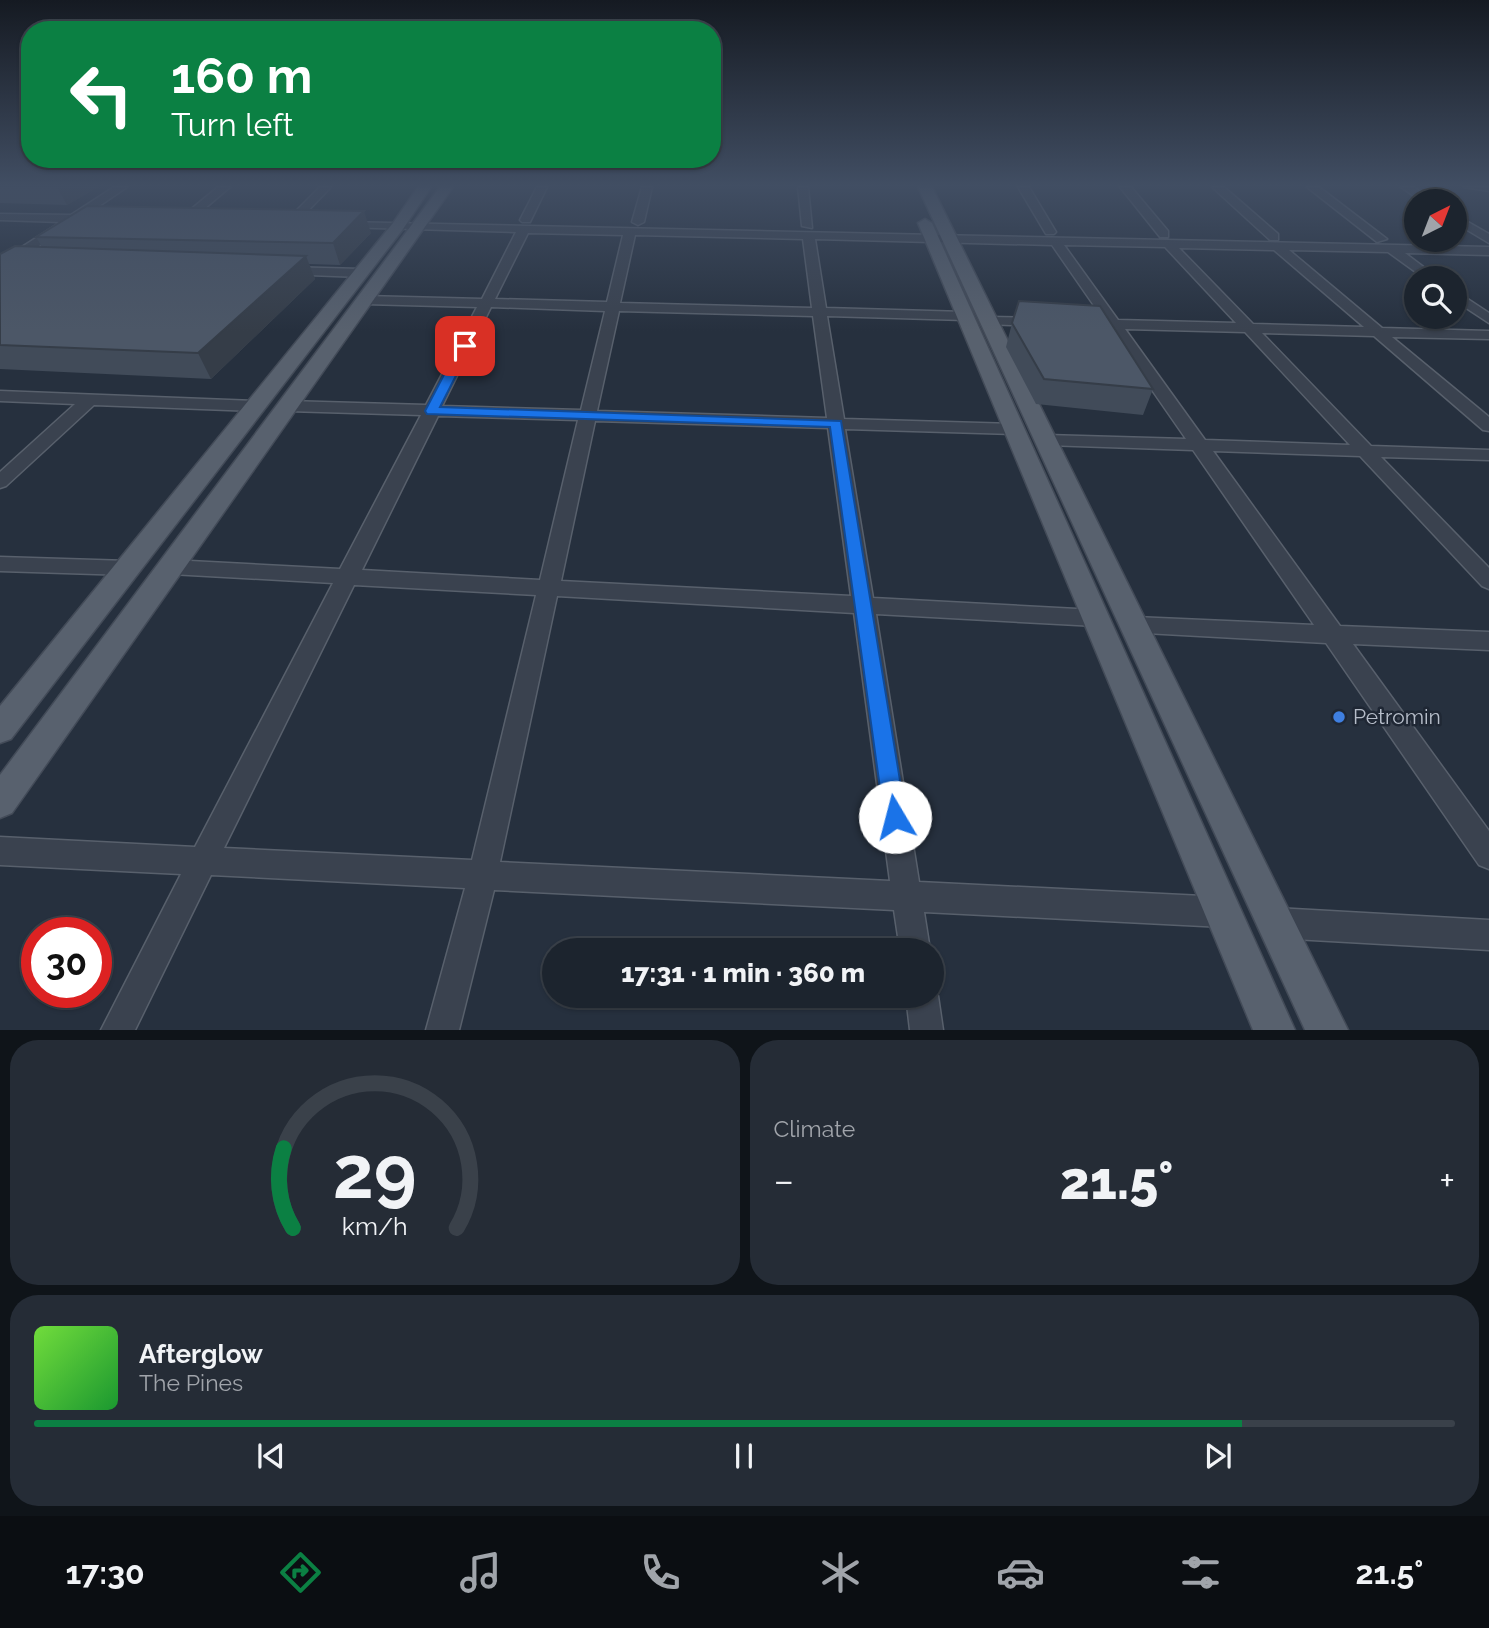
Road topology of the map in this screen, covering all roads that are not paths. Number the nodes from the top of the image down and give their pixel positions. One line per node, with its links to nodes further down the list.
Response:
1 (35, 235): 19 (street)
2 (41, 235): 19 (street)
3 (399, 235): 23 (main road)
4 (404, 235): 24 (main road)
5 (520, 235): 25 (street)
6 (632, 235): 27 (street)
7 (809, 235): 28 (street)
8 (939, 235): 29 (main road)
9 (999, 235): 13 (street)
10 (1163, 235): 14 (street)
11 (1269, 235): 16 (street)
12 (1374, 235): 17 (street)
13 (1052, 236): 14 (street); 33 (street)
14 (1166, 239): 16 (street); 34 (street)
15 (1489, 240): 17 (street)
16 (1275, 241): 17 (street); 35 (street)
17 (1386, 244): 18 (street); 21 (street)
18 (1489, 251)
19 (1, 262): 20 (street)
20 (30, 265)
21 (1416, 266)
22 (278, 271): 23 (street)
23 (360, 273): 39 (main road)
24 (365, 300): 25 (street); 40 (main road)
25 (486, 303): 27 (street); 41 (street)
26 (1467, 303): 30 (street)
27 (611, 307): 28 (street); 42 (street)
28 (820, 312): 29 (street); 43 (street)
29 (977, 318): 31 (street); 45 (main road); 46 (main road)
30 (1489, 319)
31 (1058, 323)
32 (1086, 323): 33 (street)
33 (1114, 324): 34 (street); 47 (street)
34 (1248, 328): 35 (street); 48 (street)
35 (1378, 332): 36 (street); 44 (street)
36 (1489, 335)
37 (0, 396): 38 (street)
38 (89, 400): 39 (street); 50 (street)
39 (255, 406): 53 (main road)
40 (288, 406): 41 (street); 52 (main road)
41 (432, 411): 42 (street); 54 (street)
42 (586, 416): 43 (street); 56 (street)
43 (836, 424): 45 (street); 57 (street)
44 (1489, 426)
45 (1014, 429): 58 (main road)
46 (1046, 440): 47 (street); 59 (main road)
47 (1199, 445): 48 (street); 60 (street)
48 (1365, 451): 49 (street); 55 (street)
49 (1489, 455)
50 (0, 482)
51 (0, 564): 53 (street)
52 (171, 567): 54 (street); 63 (main road)
53 (128, 568): 62 (main road)
54 (347, 577): 56 (street); 66 (street)
55 (1489, 581)
56 (547, 588): 57 (street); 67 (street)
57 (863, 605): 58 (street); 68 (street)
58 (1096, 618): 69 (main road)
59 (1135, 626): 60 (street); 70 (main road)
60 (1333, 635): 61 (street); 65 (street)
61 (1489, 641)
62 (0, 729)
63 (0, 802)
64 (0, 850): 66 (street)
65 (1489, 855)
66 (203, 861): 67 (street); 74 (street)
67 (483, 875): 68 (street); 75 (street)
68 (907, 896): 69 (street); 72 (street)
69 (1223, 912): 77 (main road)
70 (1276, 923): 71 (street); 78 (main road)
71 (1489, 935)
72 (913, 938)
73 (923, 1008): 76 (street)
74 (117, 1030)
75 (442, 1030)
76 (926, 1030)
77 (1274, 1030)
78 (1327, 1030)

